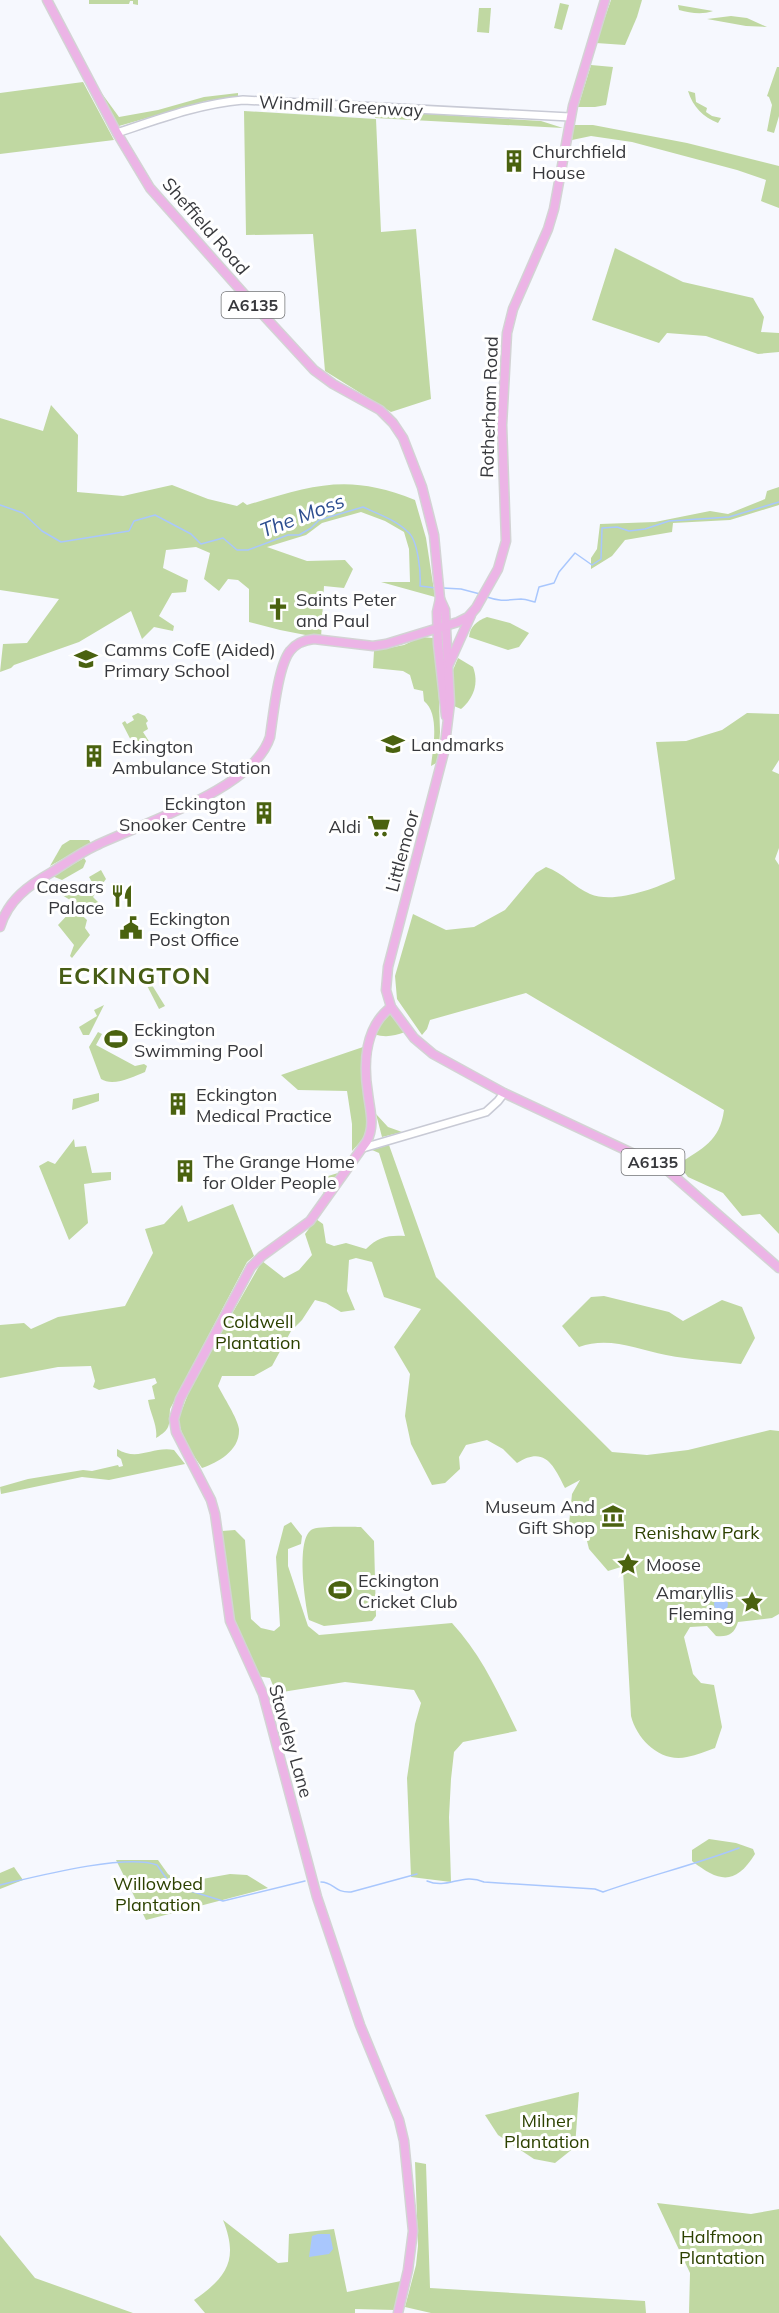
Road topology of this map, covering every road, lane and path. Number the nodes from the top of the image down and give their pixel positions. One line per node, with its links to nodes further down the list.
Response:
1 (47, 0): 4 (main road, Sheffield Road / A6135)
2 (605, 0): 3 (main road, Rotherham Road)
3 (570, 117): 4 (street, Windmill Greenway); 5 (main road, Rotherham Road)
4 (117, 133): 6 (main road, Sheffield Road / A6135)
5 (472, 612): 6 (main road); 7 (main road, Rotherham Road)
6 (442, 627): 7 (main road, Littlemoor / A6135); 8 (main road, Littlemoor / A6135); 9 (main road)
7 (448, 666): 8 (main road, Littlemoor / A6135)
8 (446, 720): 10 (main road, Littlemoor / A6135)
9 (0, 927)
10 (390, 1007): 11 (main road, A6135); 12 (main road)
11 (504, 1093): 12 (street); 13 (main road, A6135)
12 (363, 1148): 14 (main road, Staveley Lane)
13 (779, 1268)
14 (398, 2313)

